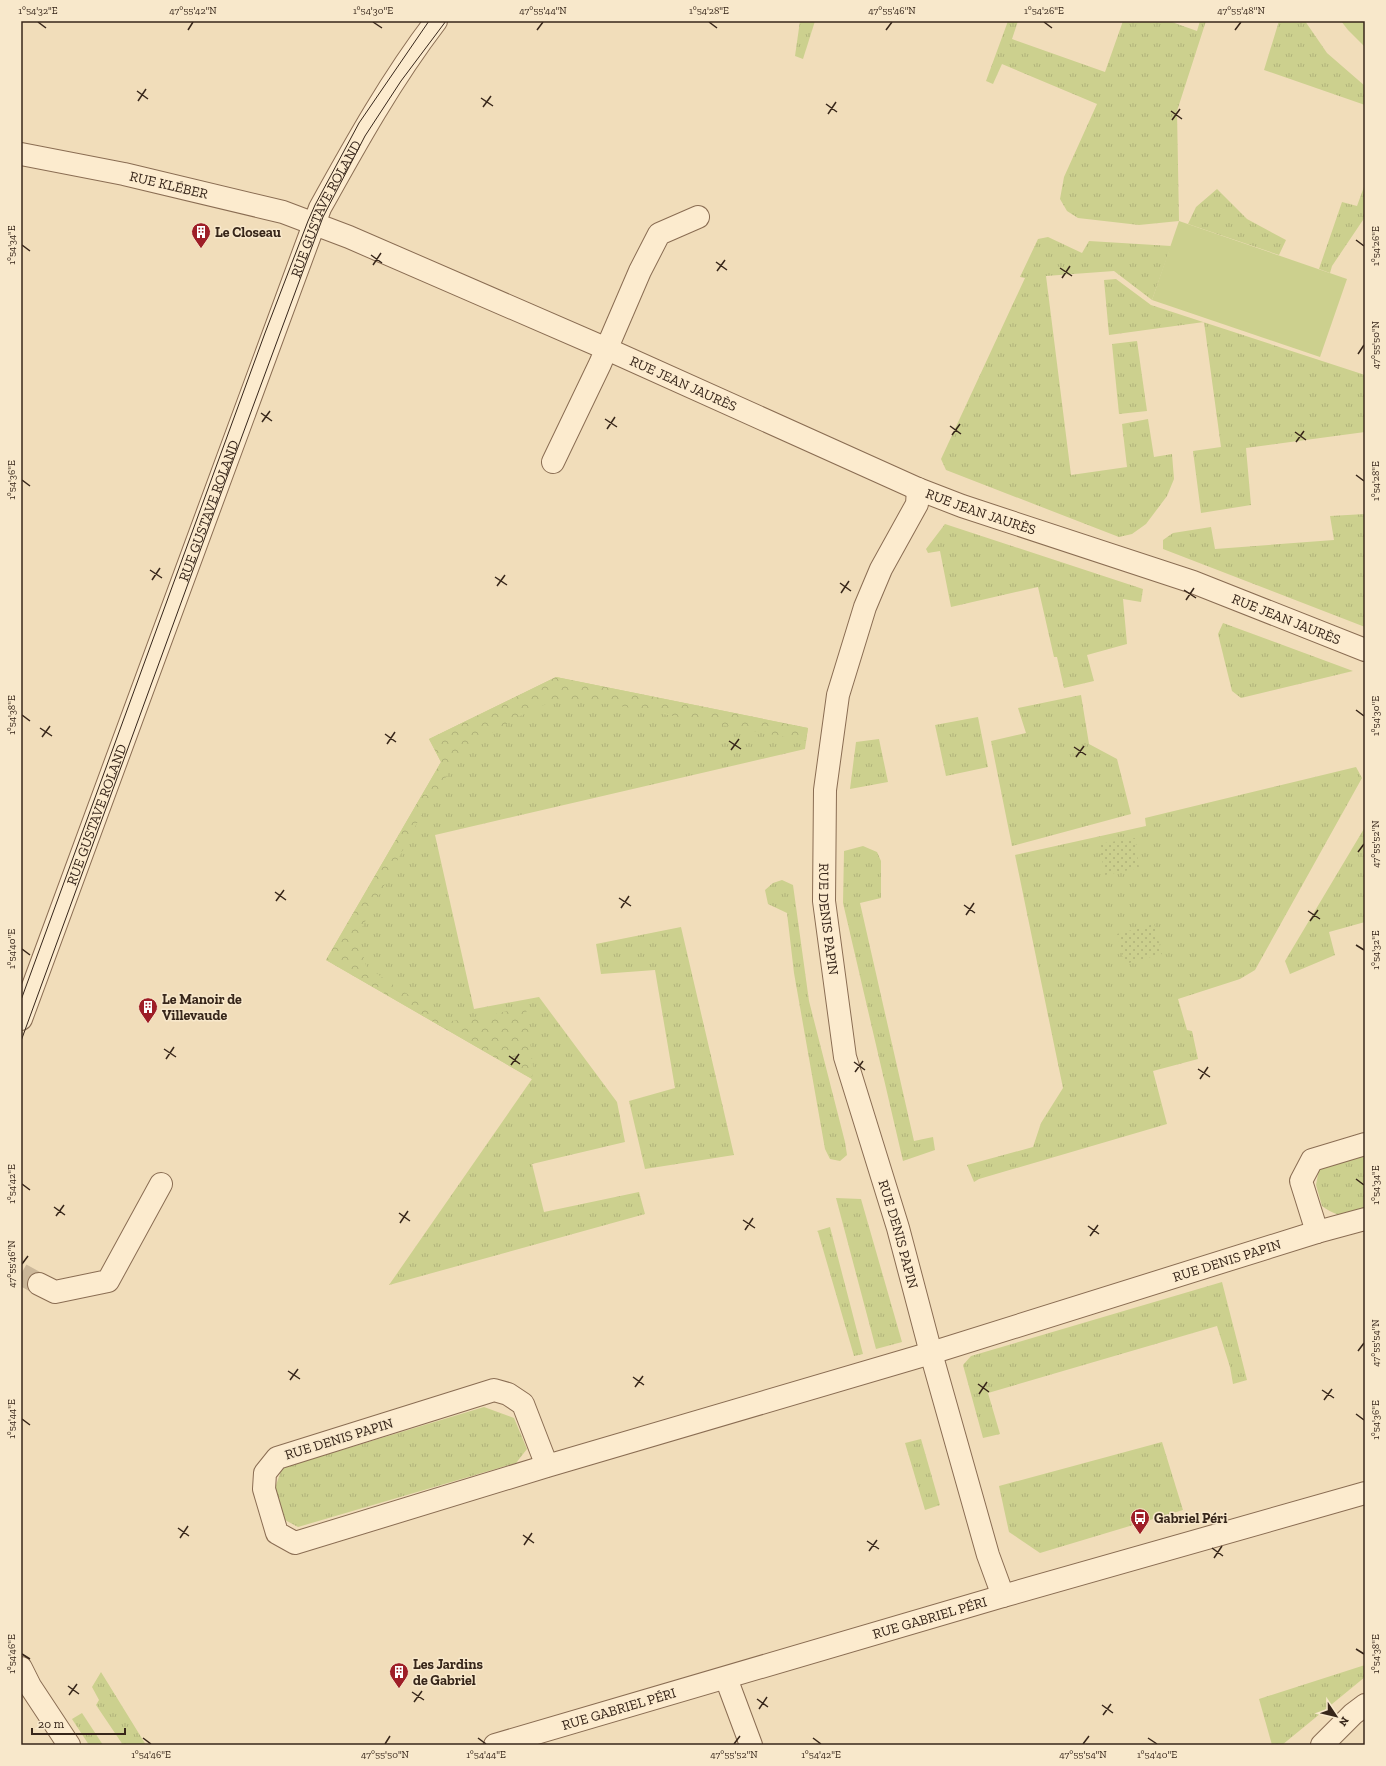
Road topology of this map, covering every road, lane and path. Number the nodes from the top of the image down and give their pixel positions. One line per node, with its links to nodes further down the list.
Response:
1 (436, 21): 4 (street, RUE GUSTAVE ROLAND)
2 (21, 154): 4 (street, RUE KLÉBER)
3 (698, 217): 5 (street)
4 (314, 223): 5 (street, RUE JEAN JAURÈS); 9 (street, RUE GUSTAVE ROLAND)
5 (606, 349): 6 (street); 7 (street, RUE JEAN JAURÈS)
6 (553, 462)
7 (918, 489): 8 (street, RUE JEAN JAURÈS); 15 (street, RUE DENIS PAPIN)
8 (1365, 650)
9 (21, 1019)
10 (1365, 1144): 13 (street)
11 (161, 1184): 14 (street)
12 (1365, 1219): 13 (street, RUE DENIS PAPIN)
13 (1317, 1232): 15 (street, RUE DENIS PAPIN)
14 (39, 1284)
15 (931, 1353): 16 (street, RUE DENIS PAPIN); 18 (street, RUE DENIS PAPIN)
16 (547, 1466): 16 (street, RUE DENIS PAPIN)
17 (1365, 1494): 18 (street, RUE GABRIEL PÉRI)
18 (1003, 1596): 20 (street, RUE GABRIEL PÉRI)
19 (21, 1668): 22 (street)
20 (726, 1678): 23 (street, RUE GABRIEL PÉRI); 24 (street)
21 (1365, 1705): 25 (street)
22 (69, 1745)
23 (495, 1745)
24 (751, 1745)
25 (1322, 1745)

